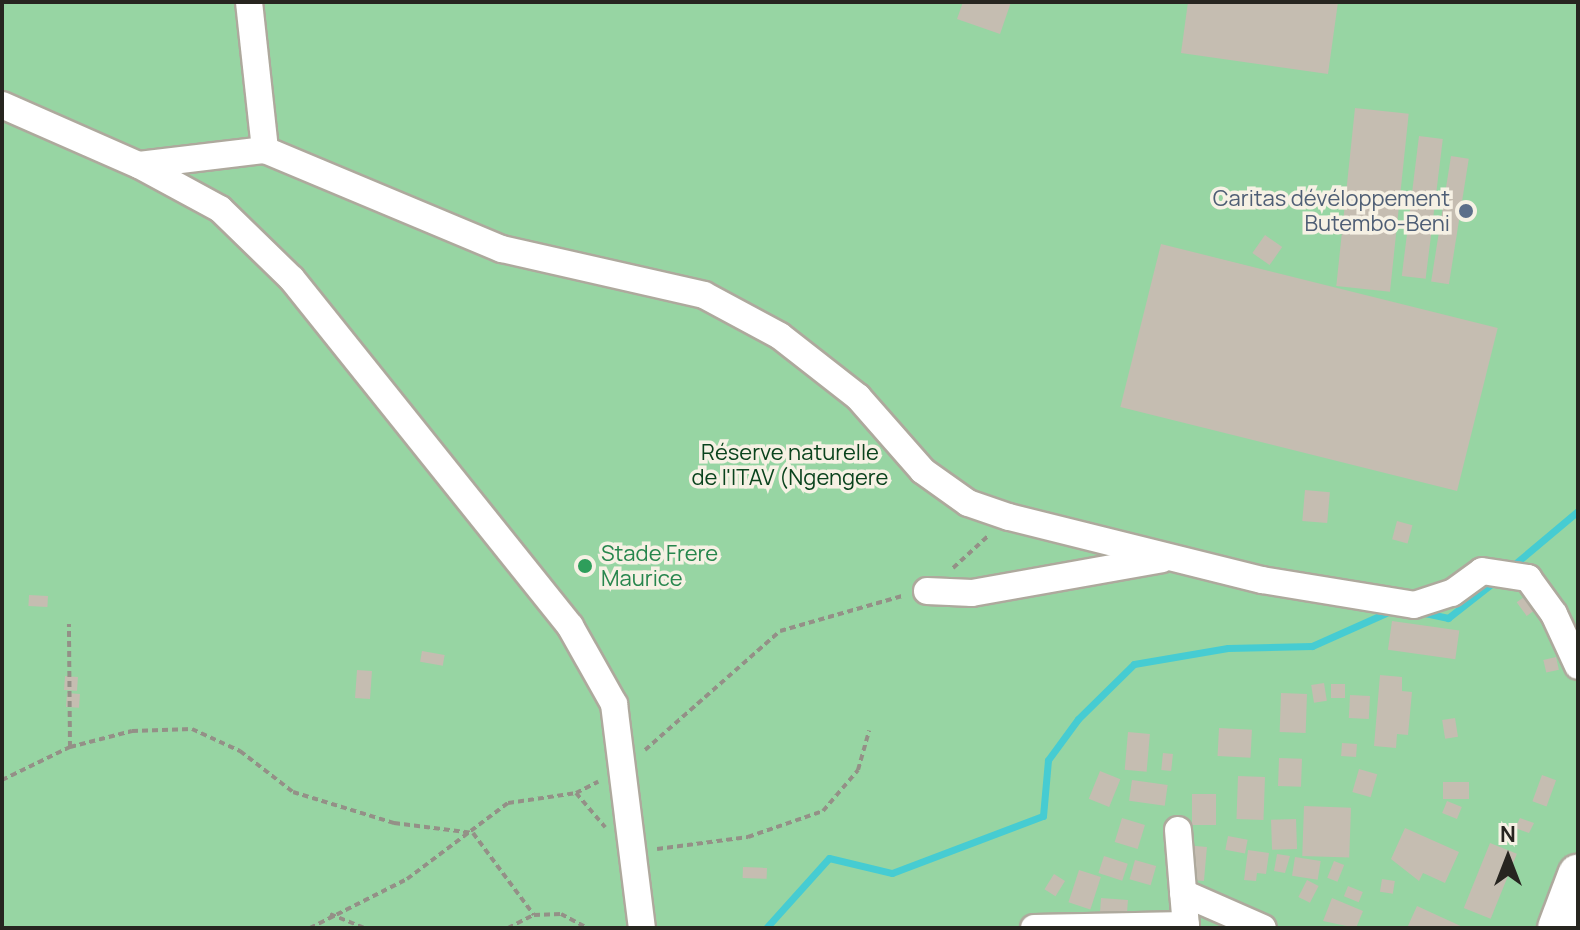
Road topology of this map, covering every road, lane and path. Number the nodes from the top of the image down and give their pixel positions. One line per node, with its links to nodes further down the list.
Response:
1 (249, 2): 3 (street)
2 (2, 105): 4 (street)
3 (265, 150): 4 (street); 5 (street)
4 (139, 165): 12 (street)
5 (1009, 517): 6 (street); 7 (path)
6 (1169, 557): 7 (street); 9 (street)
7 (927, 591): 12 (path)
8 (69, 624): 11 (path)
9 (1578, 666)
10 (869, 731): 17 (path)
11 (70, 747): 13 (path); 16 (path)
12 (624, 768): 14 (path); 17 (street)
13 (2, 780)
14 (576, 793): 16 (path); 17 (path)
15 (1178, 830): 19 (street)
16 (473, 833): 20 (path); 21 (path)
17 (632, 841): 27 (street)
18 (1578, 875): 30 (highway)
19 (1183, 893): 22 (street); 29 (street)
20 (330, 914): 23 (path); 24 (path)
21 (534, 915): 25 (path); 26 (path)
22 (1186, 927): 28 (street)
23 (310, 928)
24 (365, 928)
25 (508, 928)
26 (587, 928)
27 (642, 928)
28 (1034, 928)
29 (1263, 928)
30 (1558, 928)

